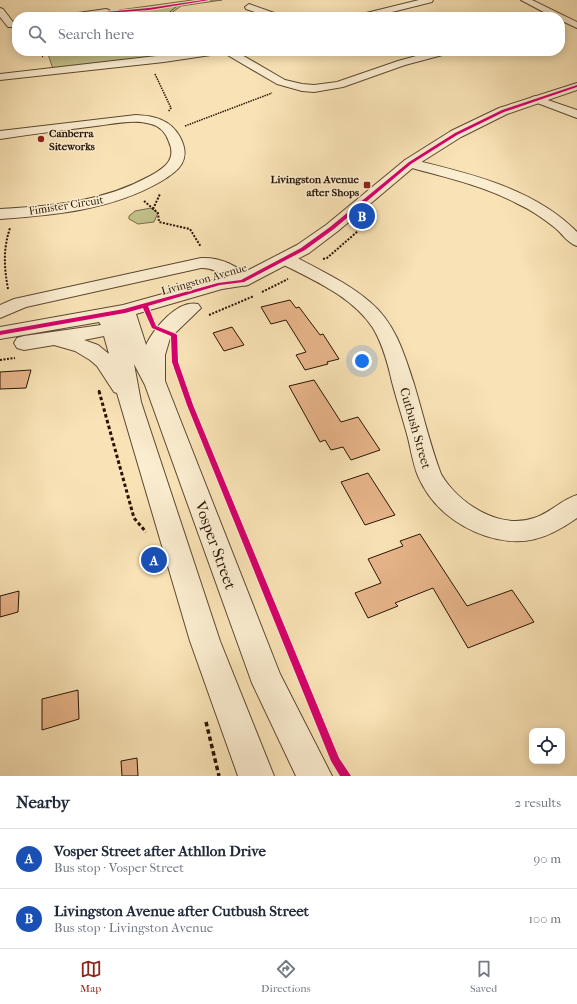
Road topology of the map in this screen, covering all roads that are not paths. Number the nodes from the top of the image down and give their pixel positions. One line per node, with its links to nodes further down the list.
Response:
1 (429, 0): 5 (street)
2 (525, 0): 9 (street)
3 (380, 5): 5 (street)
4 (249, 7): 7 (street)
5 (391, 10): 8 (street)
6 (0, 11): 11 (street)
7 (263, 12)
8 (382, 12)
9 (549, 12)
10 (565, 20): 13 (street)
11 (12, 23)
12 (12, 25): 14 (street)
13 (577, 26): 15 (street)
14 (0, 27)
15 (565, 29)
16 (186, 56): 19 (street)
17 (236, 56): 18 (street)
18 (427, 56)
19 (0, 77)
20 (577, 86): 21 (street, Livingston Avenue)
21 (536, 99): 22 (street); 24 (street, Livingston Avenue)
22 (577, 114)
23 (0, 135): 25 (street, Fimister Circuit)
24 (410, 163): 26 (street); 27 (street, Livingston Avenue)
25 (0, 214)
26 (577, 241)
27 (286, 259): 28 (street, Livingston Avenue); 37 (street, Cutbush Street)
28 (242, 281): 29 (street, Livingston Avenue); 30 (street, Livingston Avenue); 31 (street, Livingston Avenue)
29 (191, 308): 31 (street, Livingston Avenue); 35 (street)
30 (0, 312)
31 (118, 320): 32 (street, Livingston Avenue); 33 (street, Livingston Avenue); 35 (street, Vosper Street); 36 (street)
32 (0, 333)
33 (56, 339): 34 (street, Livingston Avenue); 36 (street)
34 (0, 346)
35 (156, 384): 39 (street, Vosper Street)
36 (130, 402): 38 (street)
37 (577, 505)
38 (256, 776)
39 (314, 776)

